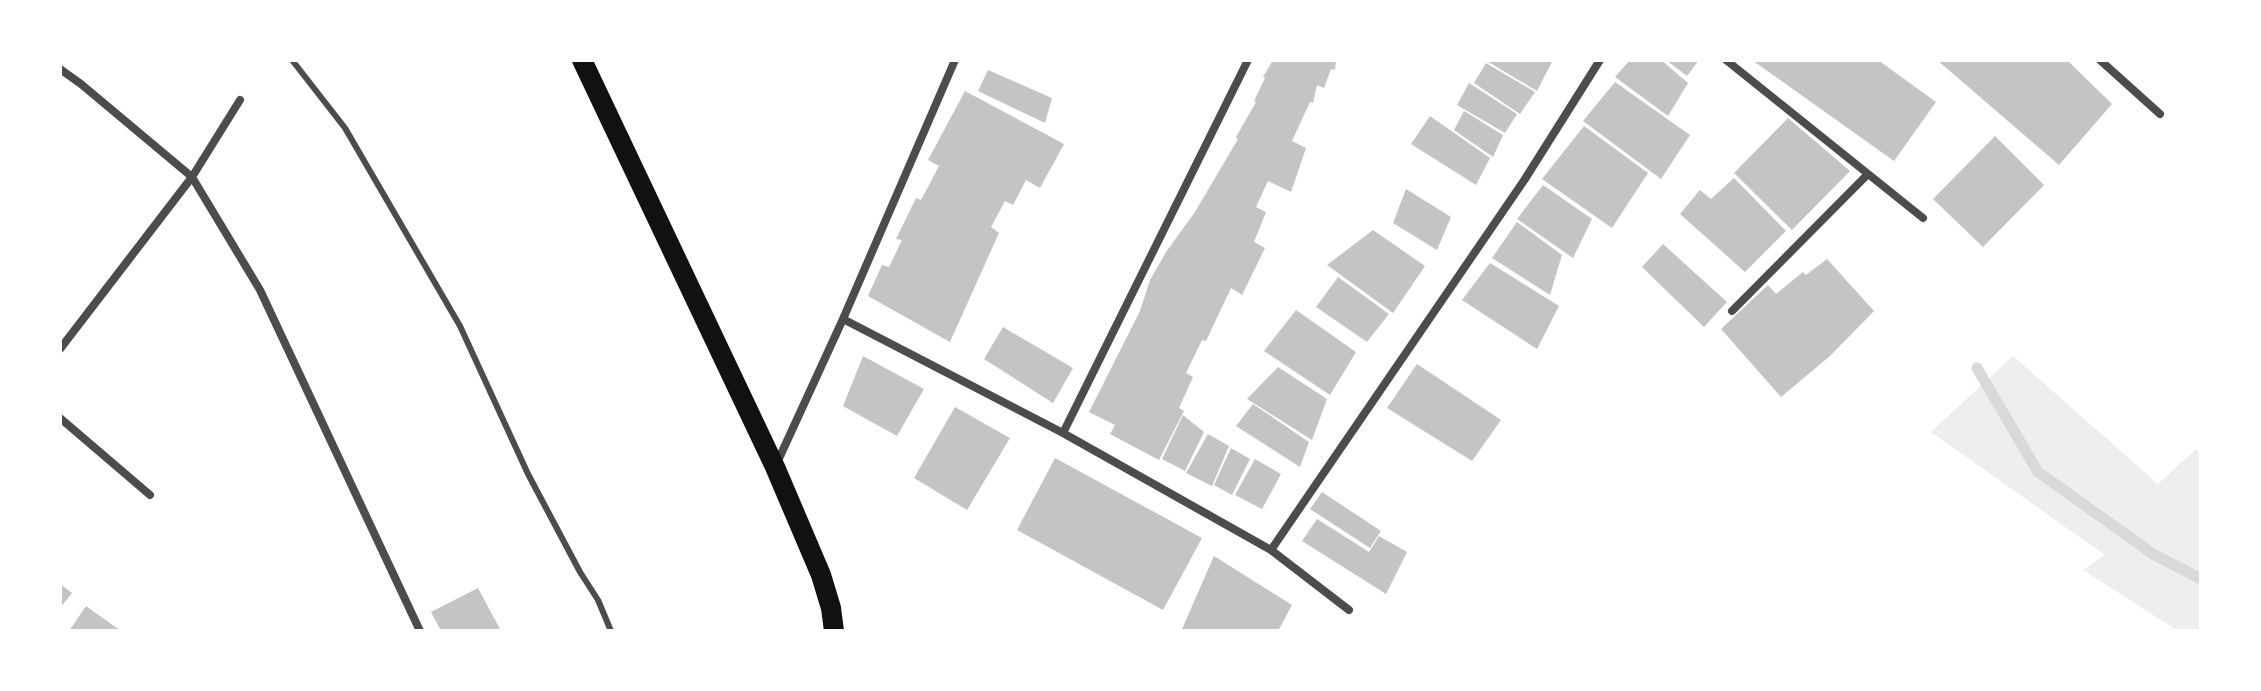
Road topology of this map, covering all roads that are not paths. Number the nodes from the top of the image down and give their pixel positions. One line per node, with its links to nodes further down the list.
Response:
1 (292, 60): 24 (lane)
2 (582, 60): 19 (main road)
3 (955, 60): 15 (street)
4 (1248, 60): 18 (street)
5 (1600, 60): 21 (street)
6 (1726, 60): 11 (street)
7 (2100, 60): 10 (street)
8 (60, 69): 12 (street)
9 (240, 100): 12 (street)
10 (2160, 114)
11 (1868, 174): 13 (street); 14 (street)
12 (192, 177): 16 (street); 23 (street)
13 (1923, 218)
14 (1732, 311)
15 (843, 319): 18 (street); 19 (street)
16 (60, 349)
17 (60, 418): 20 (street)
18 (1063, 433): 21 (street)
19 (775, 467): 25 (main road)
20 (150, 495)
21 (1271, 550): 22 (street)
22 (1349, 610)
23 (420, 631)
24 (611, 631)
25 (834, 631)

